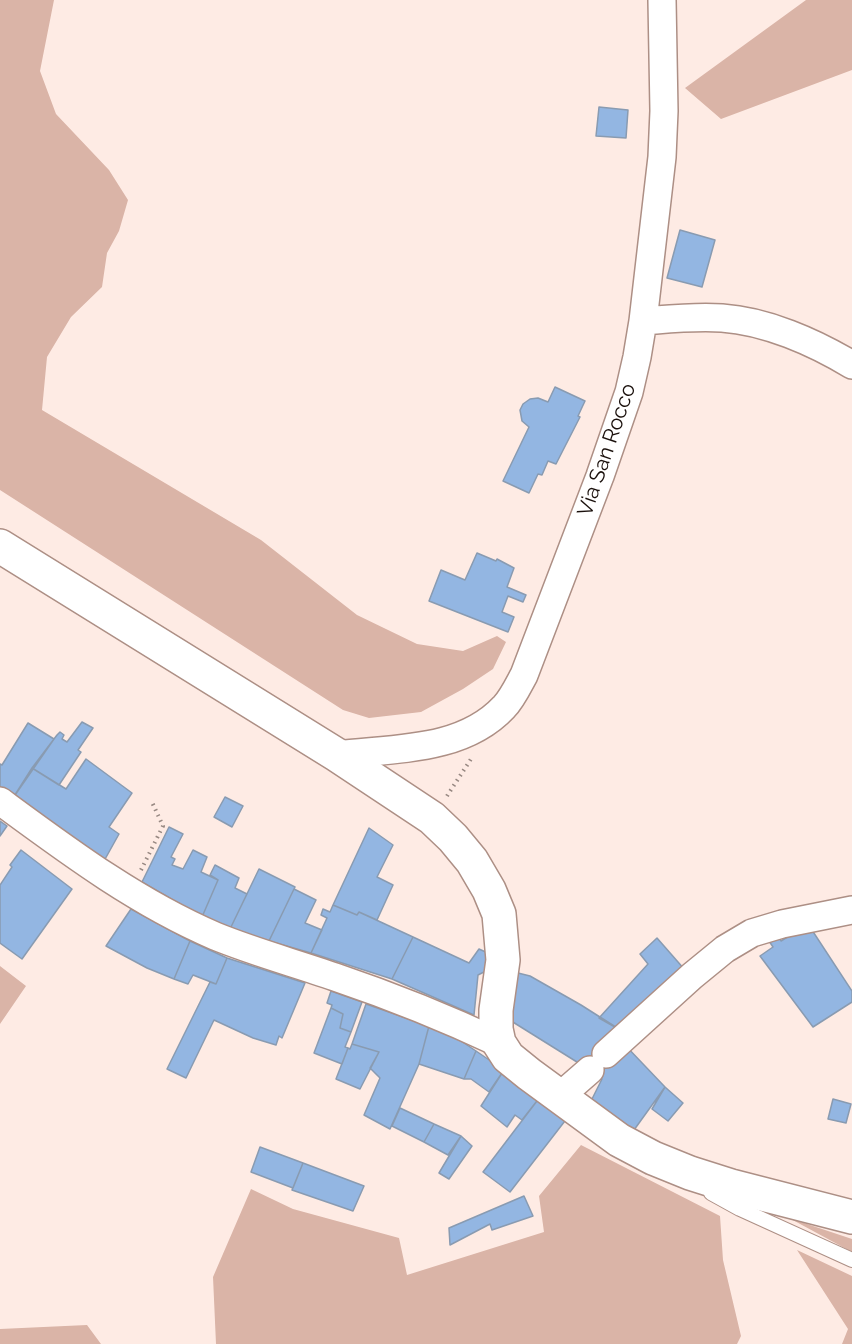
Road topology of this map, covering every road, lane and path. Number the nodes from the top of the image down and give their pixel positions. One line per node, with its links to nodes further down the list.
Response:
1 (662, 0): 2 (street, Via San Rocco)
2 (643, 321): 3 (street); 5 (street, Via San Rocco)
3 (852, 365)
4 (0, 546): 5 (main road)
5 (337, 755): 10 (main road)
6 (151, 800): 8 (path)
7 (0, 801): 8 (street)
8 (130, 892): 10 (street)
9 (852, 910): 11 (street)
10 (500, 1042): 11 (main road)
11 (559, 1097): 12 (main road)
12 (690, 1173): 13 (main road); 14 (lane)
13 (852, 1217)
14 (852, 1260)

